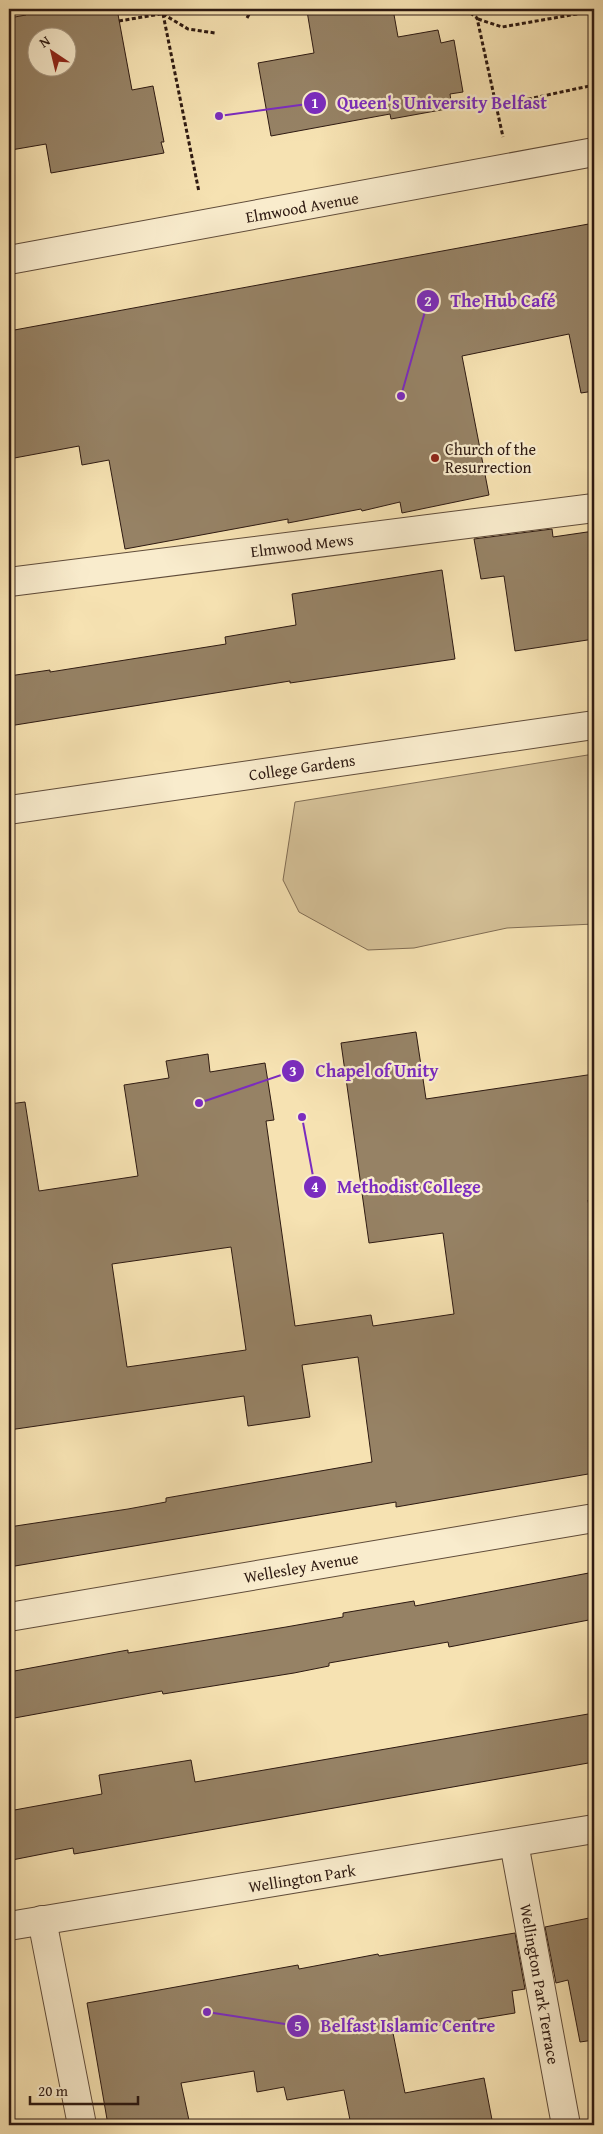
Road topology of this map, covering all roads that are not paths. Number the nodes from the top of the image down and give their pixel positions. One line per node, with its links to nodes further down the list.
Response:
1 (594, 152): 2 (street, Elmwood Avenue)
2 (9, 260)
3 (594, 508): 4 (street, Elmwood Mews)
4 (9, 582)
5 (594, 725): 6 (street, College Gardens)
6 (9, 810)
7 (594, 1518): 8 (street, Wellesley Avenue)
8 (9, 1617)
9 (594, 1829): 10 (street, Wellington Park)
10 (514, 1843): 11 (street, Wellington Park); 14 (street, Wellington Park Terrace)
11 (42, 1920): 12 (street, Wellington Park); 13 (street)
12 (9, 1926)
13 (82, 2125)
14 (566, 2125)

